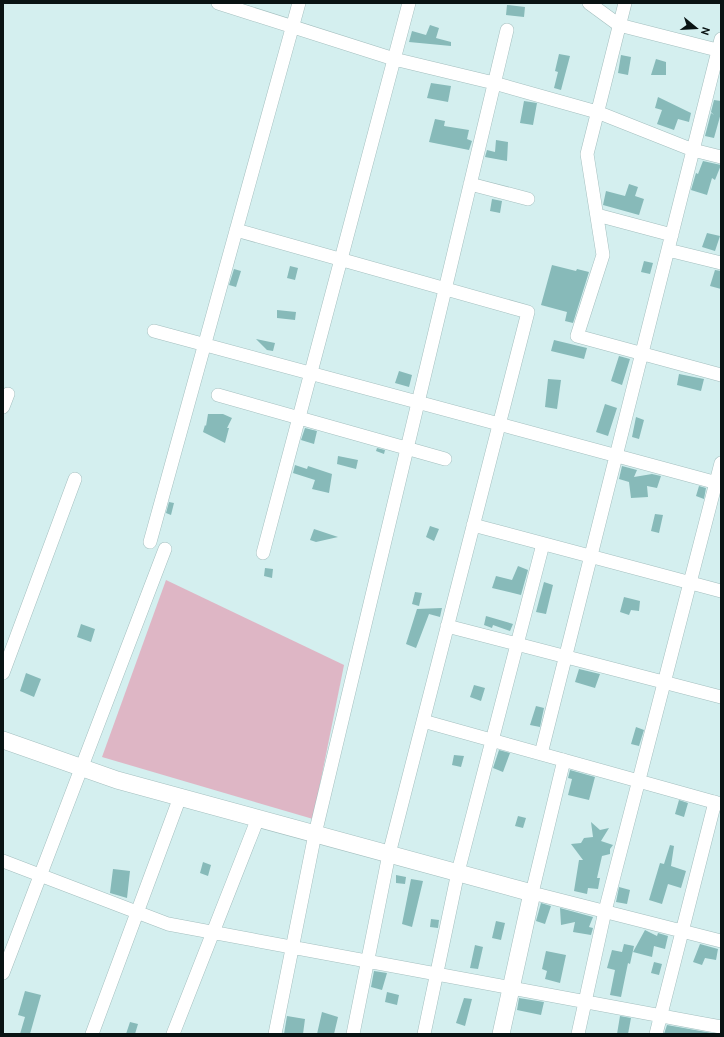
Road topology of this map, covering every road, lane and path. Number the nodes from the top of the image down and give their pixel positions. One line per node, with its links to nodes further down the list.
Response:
1 (218, 3): 7 (street)
2 (299, 3): 7 (street)
3 (409, 3): 10 (street)
4 (589, 3): 6 (street)
5 (625, 3): 6 (street)
6 (619, 26): 9 (street); 12 (street)
7 (292, 27): 10 (street); 18 (street)
8 (507, 30): 11 (street)
9 (720, 47): 13 (street)
10 (394, 59): 11 (street); 21 (street)
11 (494, 83): 12 (street); 15 (street)
12 (597, 112): 13 (street); 17 (street)
13 (693, 150): 14 (street); 19 (street)
14 (721, 157)
15 (470, 184): 16 (street); 23 (street)
16 (528, 199)
17 (596, 215): 19 (street); 26 (street)
18 (236, 230): 21 (street); 25 (street)
19 (672, 236): 20 (street)
20 (668, 250): 22 (street); 26 (street)
21 (341, 260): 23 (street); 27 (street)
22 (721, 263)
23 (445, 289): 31 (street); 34 (street)
24 (154, 331): 25 (street)
25 (204, 344): 27 (street); 42 (street)
26 (642, 354): 28 (street); 36 (street)
27 (311, 373): 31 (street); 33 (street)
28 (721, 375)
29 (8, 394): 32 (street)
30 (218, 395): 33 (street)
31 (418, 402): 34 (street); 35 (street)
32 (3, 406)
33 (299, 418): 35 (street); 45 (street)
34 (499, 424): 36 (street); 41 (street)
35 (407, 448): 37 (street); 65 (street)
36 (616, 456): 40 (street); 46 (street)
37 (446, 458)
38 (721, 463): 40 (street)
39 (75, 479): 52 (street)
40 (718, 484): 47 (street)
41 (473, 525): 43 (street); 49 (street)
42 (150, 542)
43 (543, 544): 46 (street); 50 (street)
44 (165, 549): 60 (street)
45 (263, 552)
46 (591, 556): 47 (street); 51 (street)
47 (690, 582): 48 (street); 53 (street)
48 (721, 591)
49 (448, 626): 50 (street); 55 (street)
50 (517, 644): 51 (street); 57 (street)
51 (566, 656): 53 (street); 58 (street)
52 (3, 673)
53 (664, 682): 54 (street); 61 (street)
54 (721, 697)
55 (423, 721): 57 (street); 66 (street)
56 (3, 740): 60 (main road)
57 (492, 740): 58 (street); 68 (street)
58 (541, 754): 59 (street)
59 (564, 760): 61 (street); 70 (street)
60 (82, 767): 62 (main road); 69 (street)
61 (639, 781): 63 (street); 71 (street)
62 (180, 797): 64 (main road); 72 (street)
63 (718, 803): 73 (street)
64 (258, 818): 65 (main road); 74 (street)
65 (315, 834): 66 (main road); 76 (street)
66 (389, 854): 68 (main road); 77 (street)
67 (3, 861): 69 (street)
68 (458, 872): 70 (main road); 79 (street)
69 (40, 876): 72 (street); 78 (street)
70 (532, 893): 71 (street); 80 (main road)
71 (605, 911): 73 (street); 81 (street)
72 (137, 912): 74 (street); 84 (street)
73 (682, 931): 75 (street); 82 (street)
74 (213, 932): 76 (street); 85 (street)
75 (721, 941)
76 (292, 947): 77 (street); 86 (street)
77 (367, 961): 79 (street); 87 (street)
78 (3, 973)
79 (436, 974): 80 (street); 88 (street)
80 (511, 988): 81 (street); 89 (main road)
81 (585, 1002): 82 (street); 90 (street)
82 (660, 1016): 83 (street); 91 (street)
83 (721, 1027)
84 (92, 1034)
85 (173, 1034)
86 (276, 1034)
87 (353, 1034)
88 (424, 1034)
89 (501, 1034)
90 (578, 1034)
91 (656, 1034)

